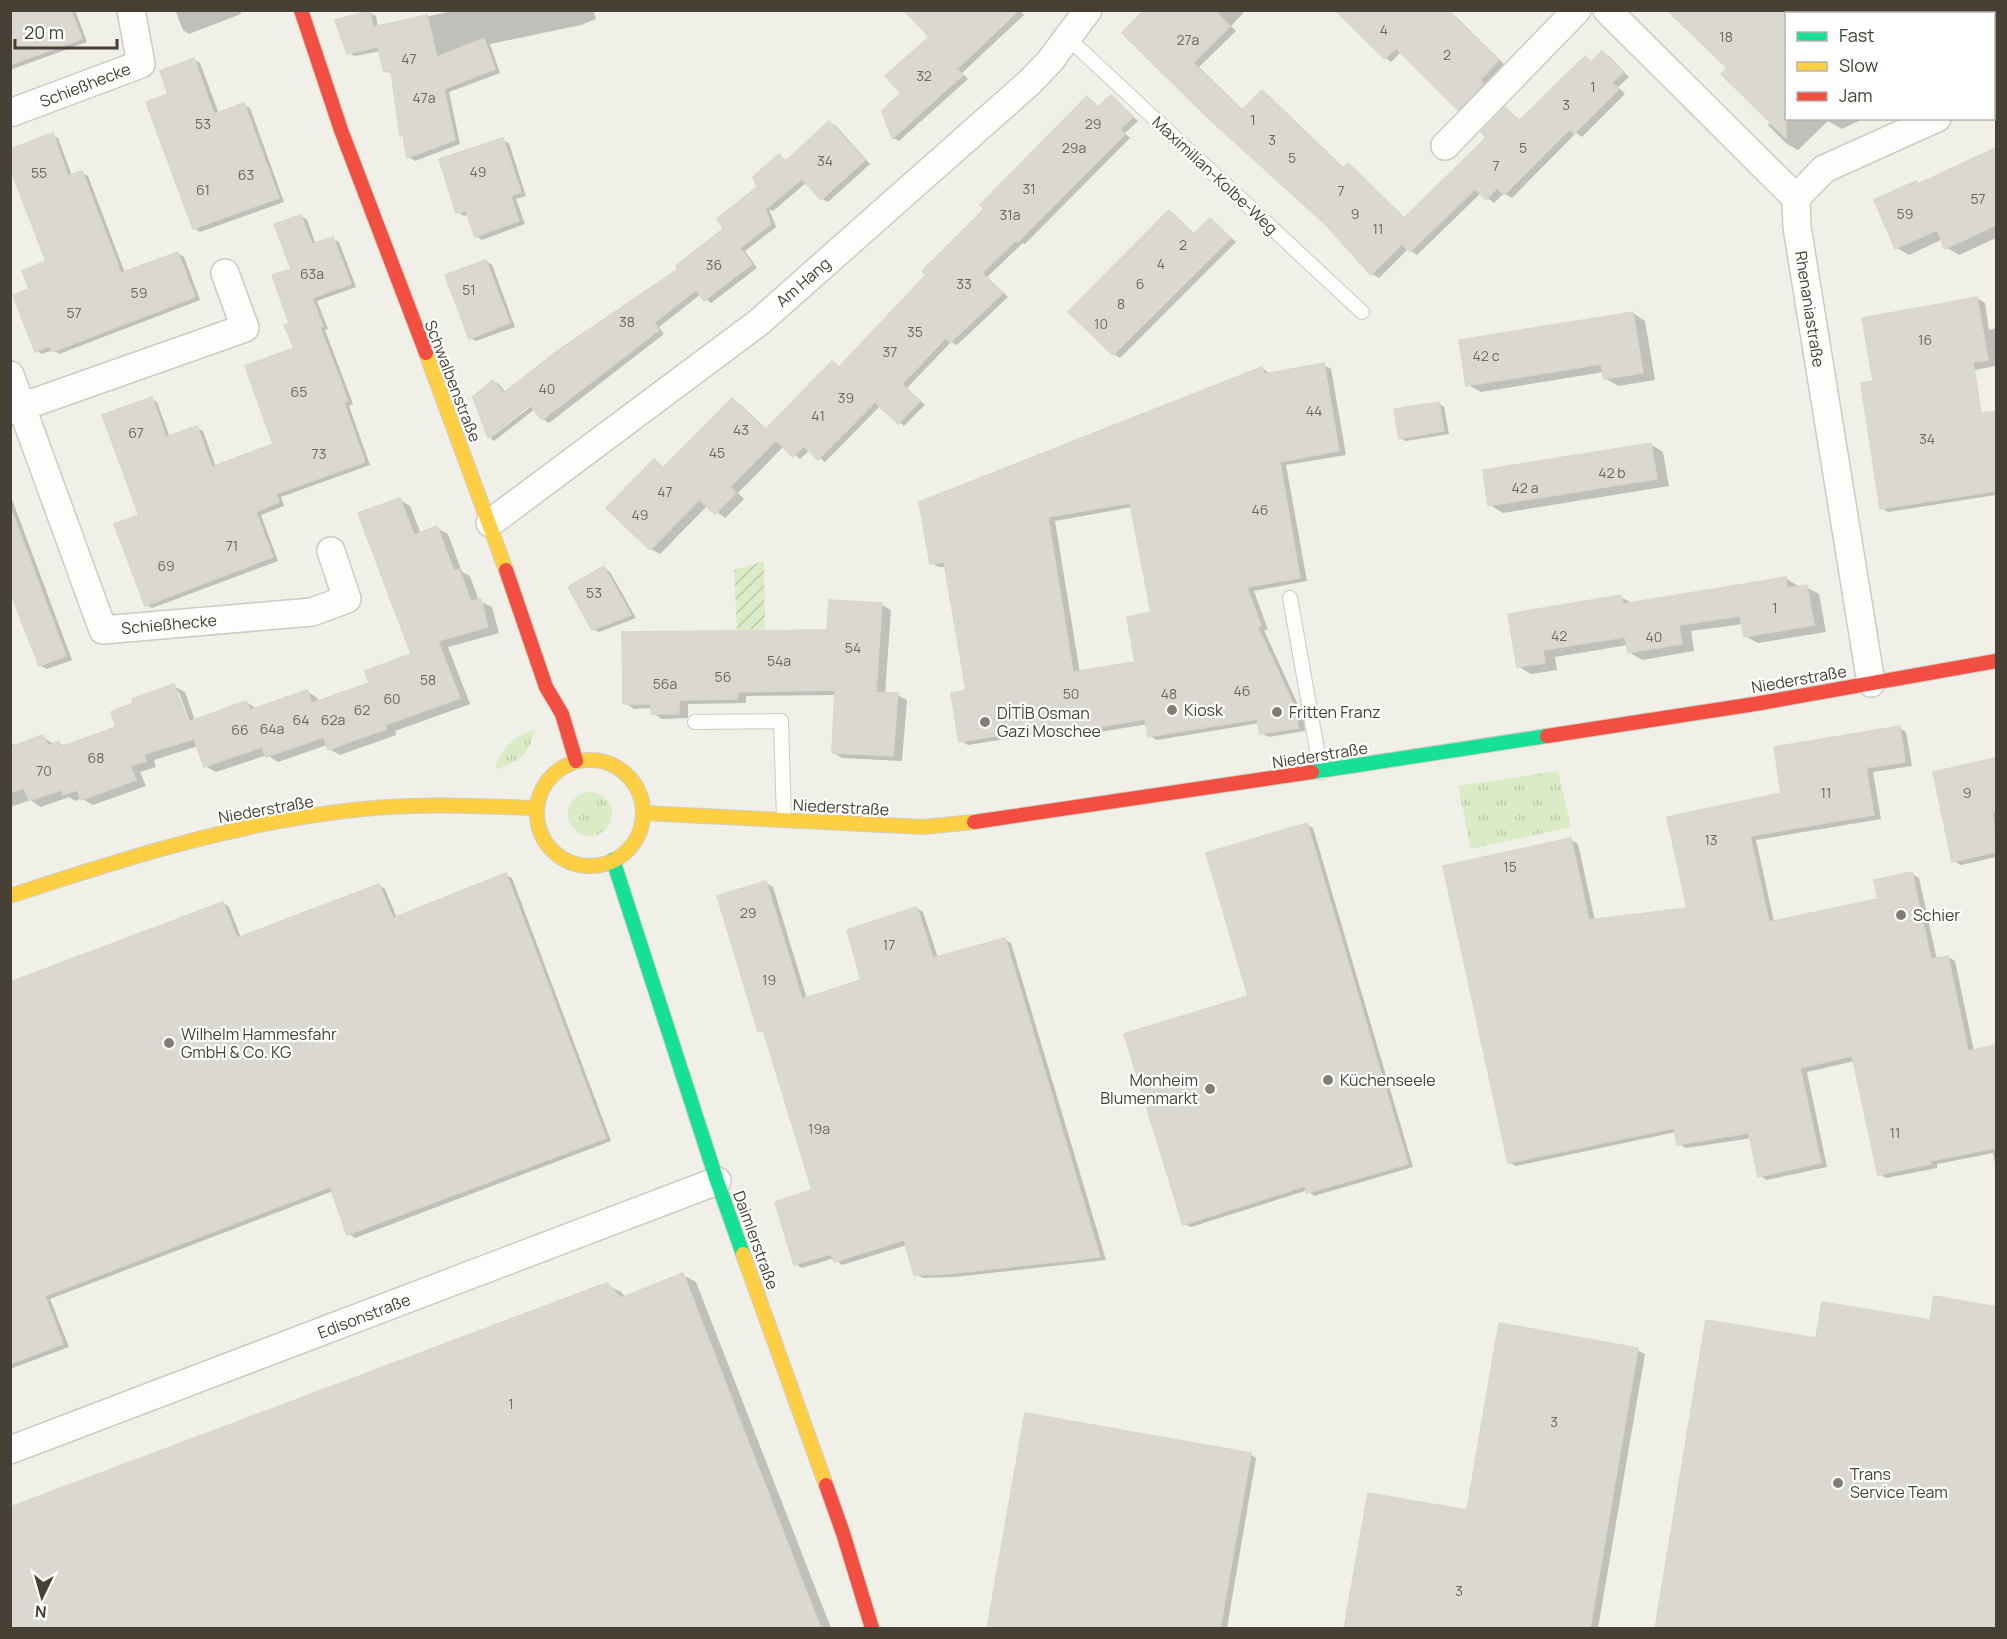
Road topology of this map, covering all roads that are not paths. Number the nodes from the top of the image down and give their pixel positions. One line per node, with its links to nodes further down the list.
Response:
1 (131, 10): 7 (street, Schießhecke)
2 (301, 10): 15 (street, Schwalbenstraße)
3 (1088, 10): 6 (street, Am Hang)
4 (1577, 10): 9 (street)
5 (1607, 10): 10 (street)
6 (1068, 38): 12 (lane, Maximilian-Kolbe-Weg); 15 (street, Am Hang)
7 (10, 113)
8 (1933, 120): 10 (street)
9 (1445, 146)
10 (1796, 198): 19 (street, Rhenaniastraße)
11 (225, 273): 14 (street)
12 (1362, 312)
13 (10, 375): 14 (street, Schießhecke)
14 (17, 408): 16 (street, Schießhecke)
15 (490, 523): 21 (street, Schwalbenstraße)
16 (331, 551)
17 (1290, 598): 22 (lane)
18 (1996, 661): 19 (street, Niederstraße)
19 (1871, 683): 22 (street, Niederstraße)
20 (695, 722): 25 (lane)
21 (576, 761): 23 (street); 24 (street)
22 (1321, 772): 25 (street, Niederstraße)
23 (536, 808): 26 (street); 27 (street, Niederstraße)
24 (643, 813): 25 (street, Niederstraße); 26 (street)
25 (784, 820)
26 (613, 861): 28 (street, Daimlerstraße)
27 (10, 896)
28 (717, 1181): 29 (street, Edisonstraße); 30 (street, Daimlerstraße)
29 (10, 1450)
30 (872, 1629)

